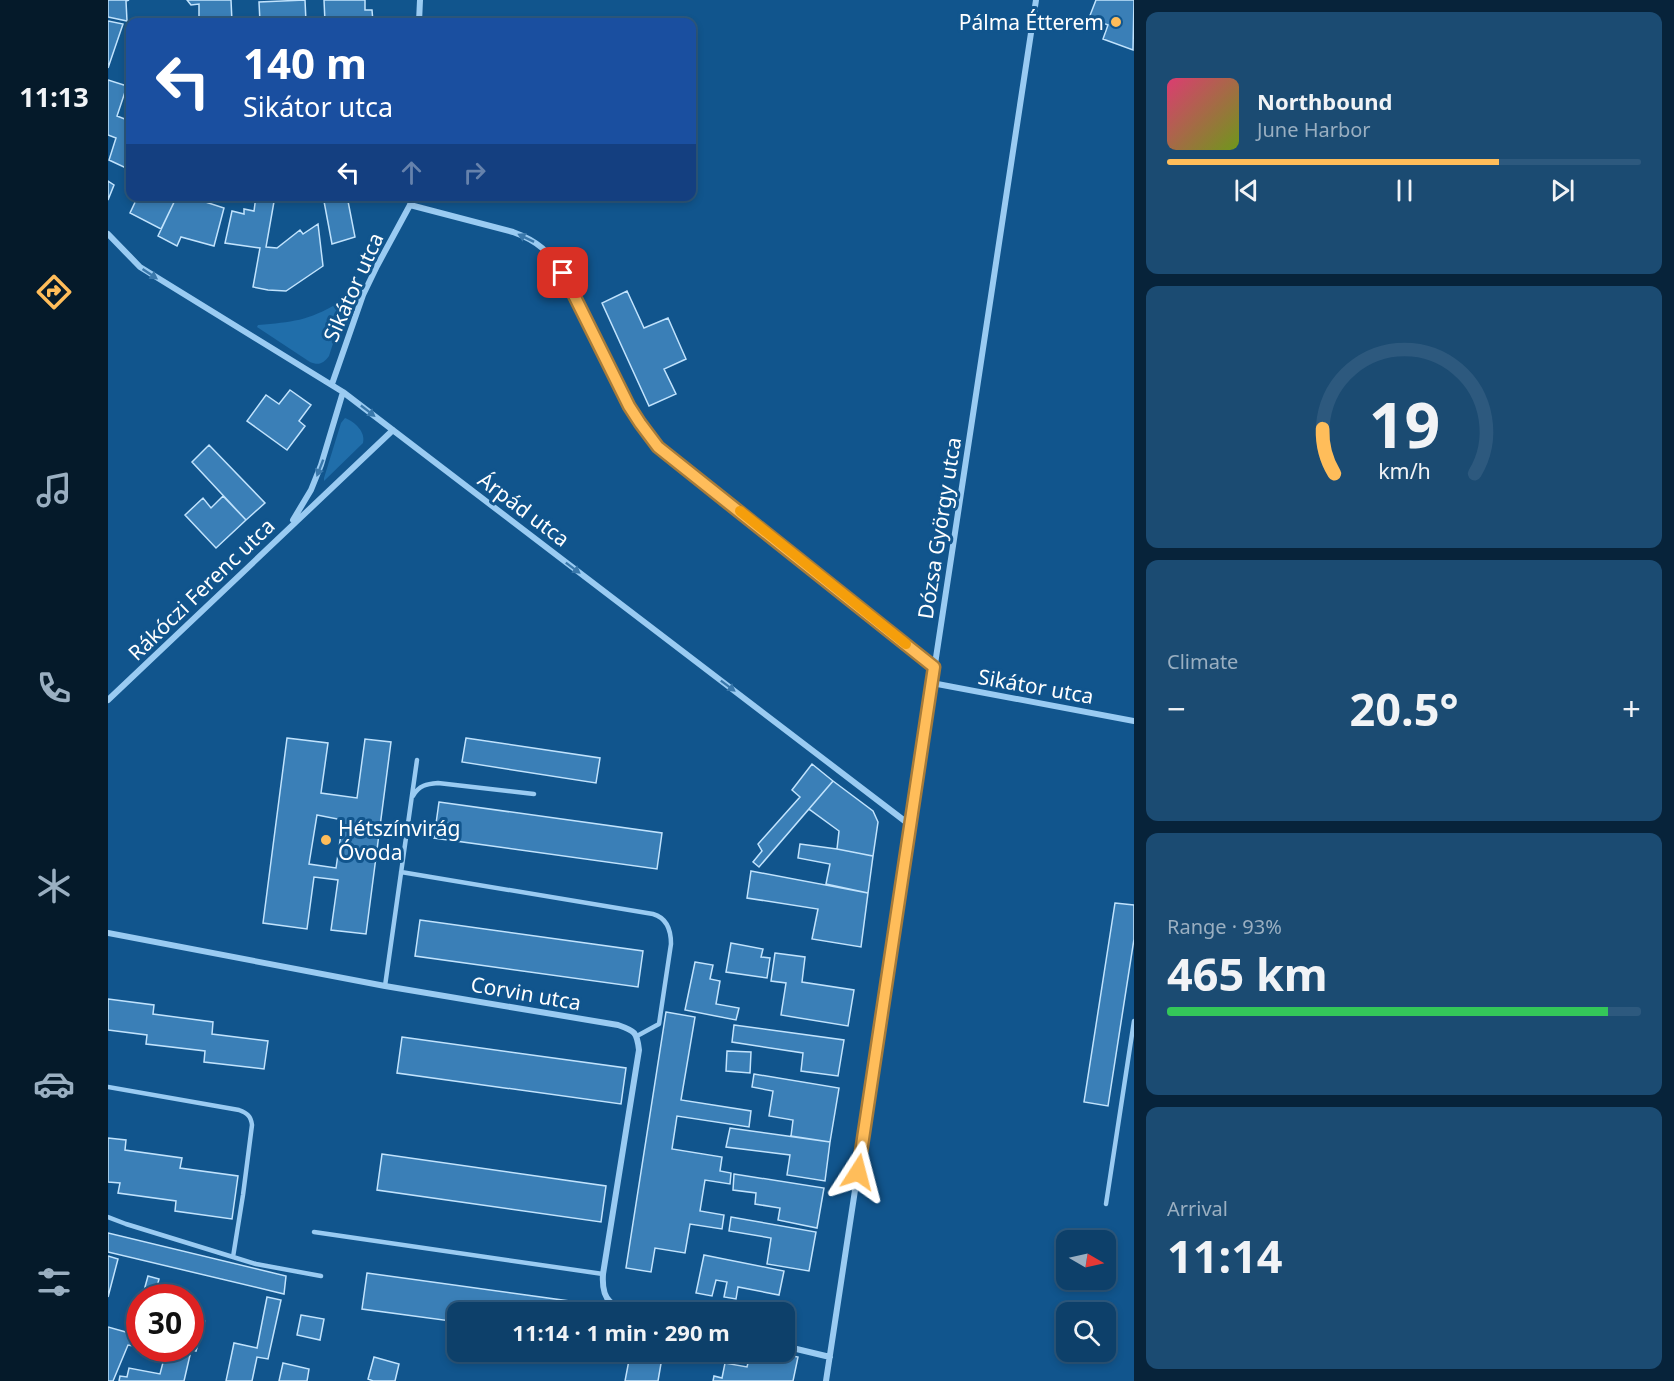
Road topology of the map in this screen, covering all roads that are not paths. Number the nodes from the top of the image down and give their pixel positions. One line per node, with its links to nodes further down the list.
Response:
1 (420, 0): 3 (street)
2 (1036, 0): 11 (street, Dózsa György utca)
3 (419, 18)
4 (411, 201): 5 (street, Sikátor utca)
5 (410, 205): 7 (street, Sikátor utca); 11 (street, one-way to 5)
6 (108, 234): 7 (street, Árpád utca, one-way to 7)
7 (332, 384): 8 (street, Árpád utca)
8 (343, 392): 9 (street, Árpád utca, one-way to 9); 10 (street, Rákóczi Ferenc utca, one-way to 10)
9 (393, 430): 10 (street, Rákóczi Ferenc utca); 18 (street, Árpád utca, one-way to 18)
10 (290, 526): 13 (street, Rákóczi Ferenc utca)
11 (934, 667): 12 (street, Dózsa György utca)
12 (932, 683): 14 (street, Sikátor utca); 18 (street, Dózsa György utca)
13 (108, 700)
14 (1134, 721)
15 (417, 760): 17 (lane)
16 (534, 794): 17 (lane)
17 (411, 801): 19 (lane)
18 (910, 825): 35 (street, Dózsa György utca)
19 (401, 872): 21 (lane); 23 (lane)
20 (108, 933): 21 (street, Corvin utca)
21 (385, 986): 23 (street, Corvin utca)
22 (1134, 1021): 24 (lane)
23 (637, 1035): 31 (street)
24 (1127, 1066): 25 (lane); 27 (lane)
25 (1134, 1066)
26 (108, 1087): 30 (lane)
27 (1106, 1204)
28 (108, 1216): 30 (lane)
29 (314, 1232): 31 (lane)
30 (233, 1257): 32 (lane)
31 (603, 1274): 33 (street)
32 (321, 1276)
33 (612, 1302)
34 (795, 1349): 35 (street)
35 (830, 1357): 36 (street, Dózsa György utca)
36 (826, 1381)

